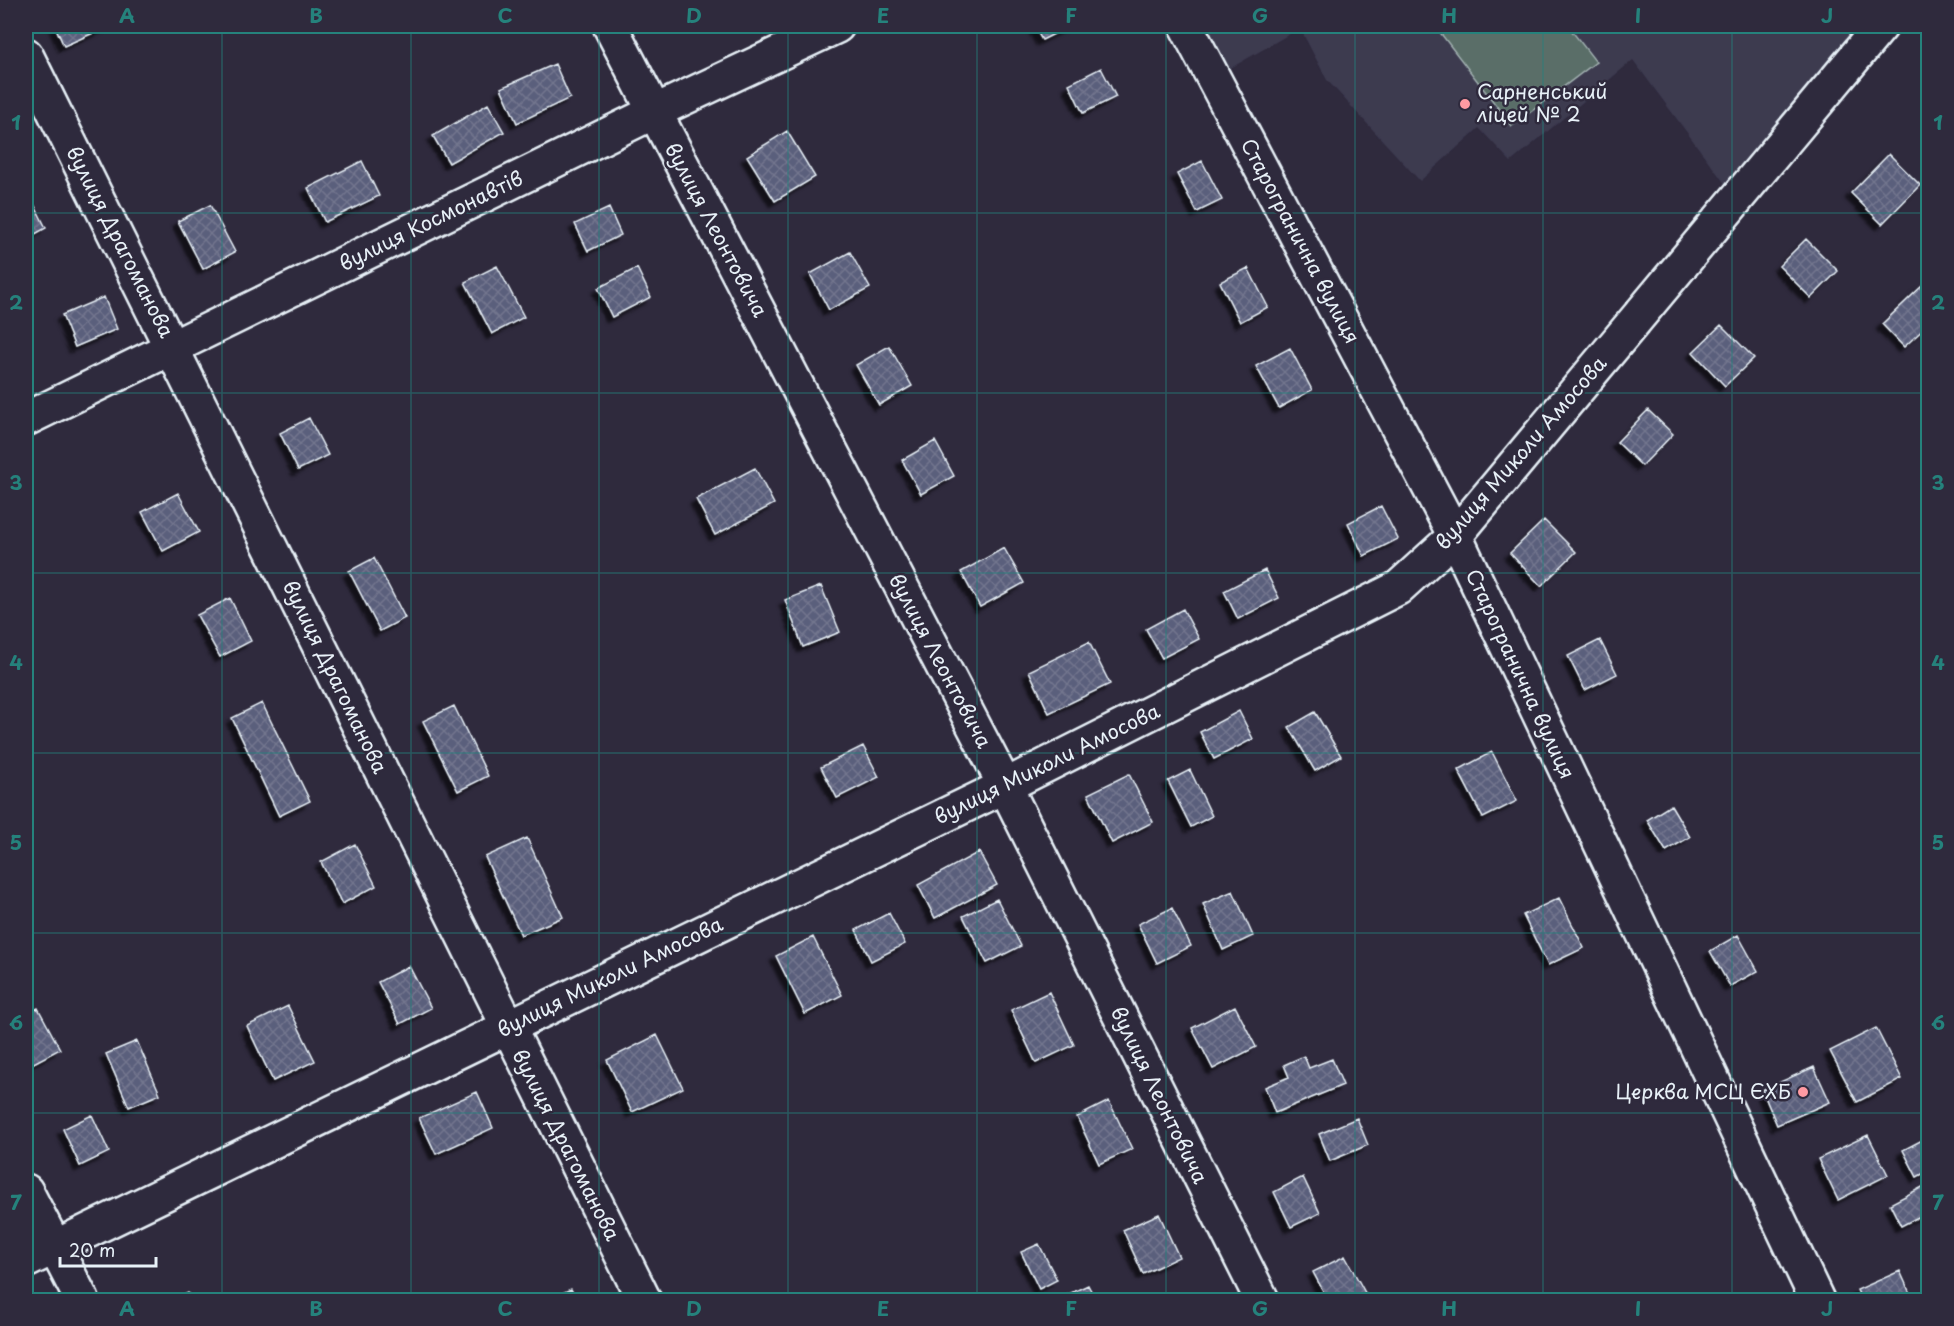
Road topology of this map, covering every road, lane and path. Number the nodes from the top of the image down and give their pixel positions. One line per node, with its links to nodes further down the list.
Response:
1 (610, 26): 6 (street, вулиця Леонтовича)
2 (837, 26): 6 (street, вулиця Космонавтів)
3 (1186, 26): 9 (street, Старогранична вулиця)
4 (1881, 26): 9 (street, вулиця Миколи Амосова)
5 (26, 55): 7 (street, вулиця Драгоманова)
6 (654, 111): 7 (street, вулиця Космонавтів); 10 (street, вулиця Леонтовича)
7 (173, 346): 8 (street, вулиця Космонавтів); 11 (street, вулиця Драгоманова)
8 (26, 419)
9 (1455, 536): 10 (street, вулиця Миколи Амосова); 18 (street, Старогранична вулиця)
10 (1005, 786): 11 (street, вулиця Миколи Амосова); 17 (street, вулиця Леонтовича)
11 (507, 1027): 13 (street, вулиця Миколи Амосова); 16 (street, вулиця Драгоманова)
12 (26, 1191): 13 (street)
13 (54, 1246): 14 (street, вулиця Миколи Амосова); 15 (street)
14 (26, 1261)
15 (82, 1300)
16 (644, 1300)
17 (1262, 1300)
18 (1817, 1300)

